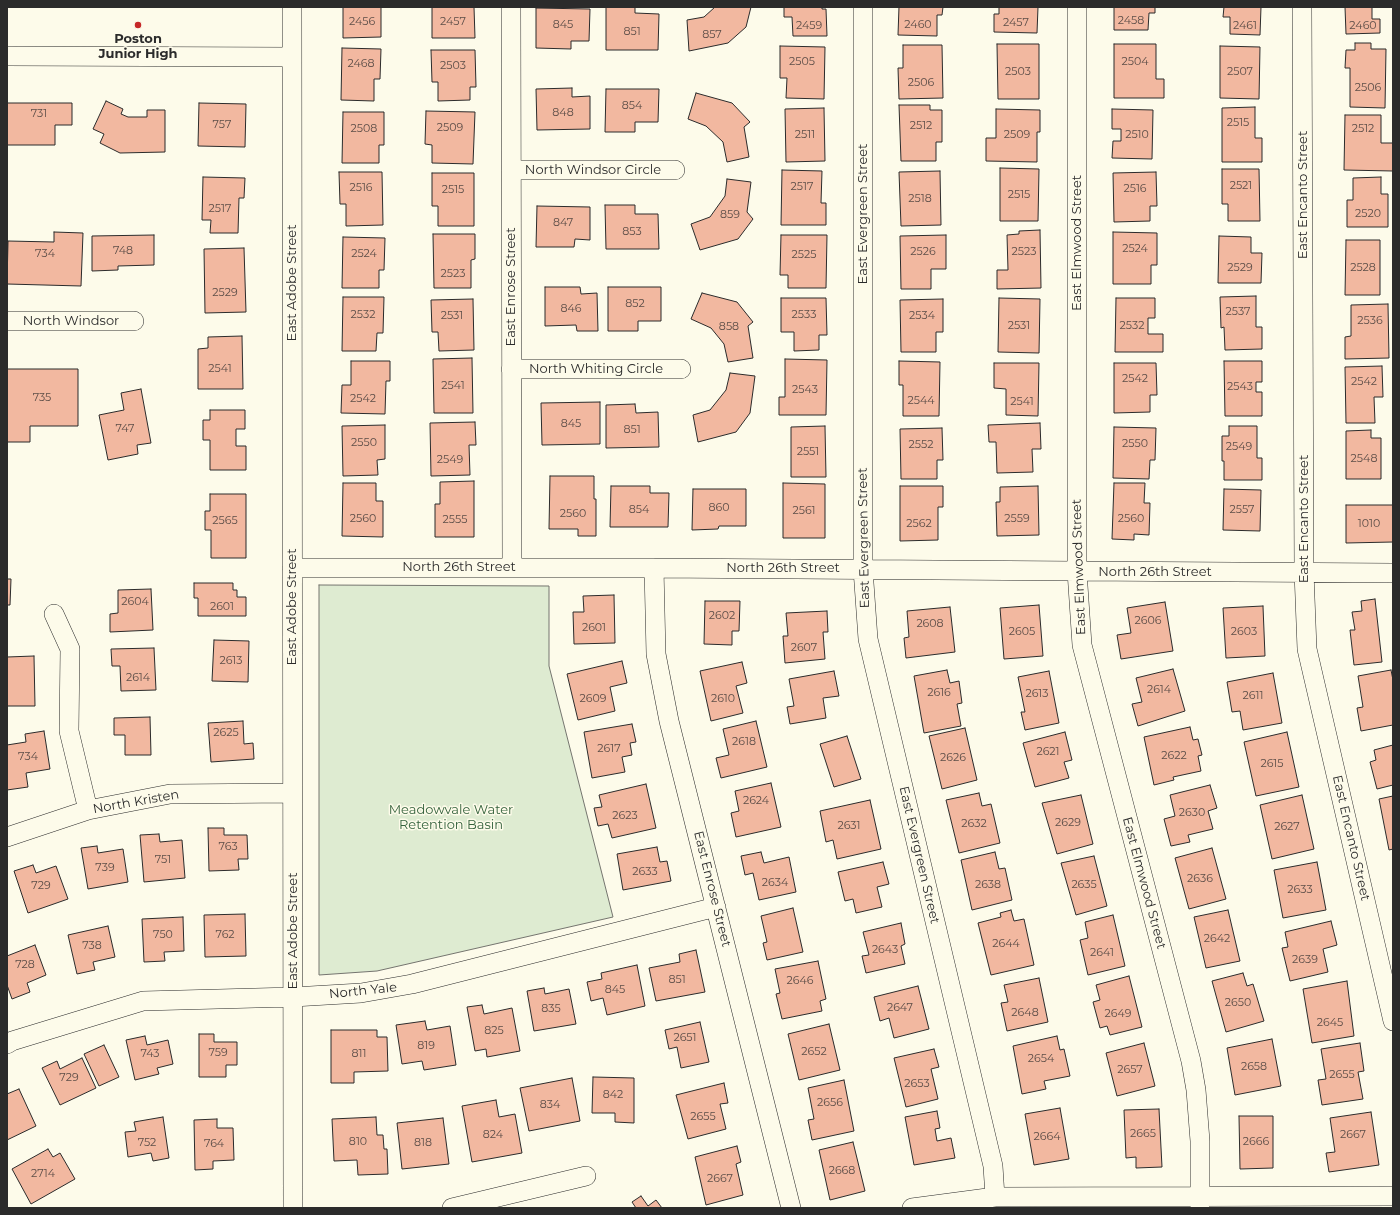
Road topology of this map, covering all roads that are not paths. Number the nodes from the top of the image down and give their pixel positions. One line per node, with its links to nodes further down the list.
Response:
1 (292, 7): 7 (street, East Adobe Street)
2 (511, 7): 8 (street, East Enrose Street)
3 (863, 7): 17 (street, East Evergreen Street)
4 (1077, 7): 18 (street, East Elmwood Street)
5 (1302, 7): 19 (street, East Encanto Street)
6 (7, 56): 7 (street)
7 (292, 57): 15 (street, East Adobe Street)
8 (511, 170): 9 (street, North Windsor Circle); 12 (street, East Enrose Street)
9 (675, 170)
10 (7, 321): 11 (street, North Windsor)
11 (134, 321)
12 (511, 369): 13 (street, North Whiting Circle); 14 (street, East Enrose Street)
13 (681, 369)
14 (512, 567): 15 (street, North 26th Street); 16 (street, North 26th Street)
15 (292, 568): 22 (street, East Adobe Street)
16 (654, 568): 17 (street, North 26th Street); 25 (street, East Enrose Street)
17 (862, 569): 18 (street, North 26th Street); 31 (street, East Evergreen Street)
18 (1077, 572): 19 (street, North 26th Street); 32 (street, East Elmwood Street)
19 (1304, 572): 20 (street, North 26th Street); 27 (street, East Encanto Street)
20 (1393, 572)
21 (54, 614): 23 (street)
22 (292, 793): 23 (street, North Kristen); 26 (street, East Adobe Street)
23 (88, 810): 24 (street, North Kristen)
24 (7, 837)
25 (716, 906): 26 (street, North Yale); 35 (street, East Enrose Street)
26 (293, 997): 28 (street, North Yale); 33 (street, East Adobe Street)
27 (1393, 1022)
28 (7, 1044)
29 (586, 1176): 34 (street)
30 (1393, 1196): 32 (street)
31 (995, 1197): 32 (street); 36 (street)
32 (1200, 1203)
33 (293, 1208)
34 (452, 1208)
35 (791, 1208)
36 (912, 1208)

